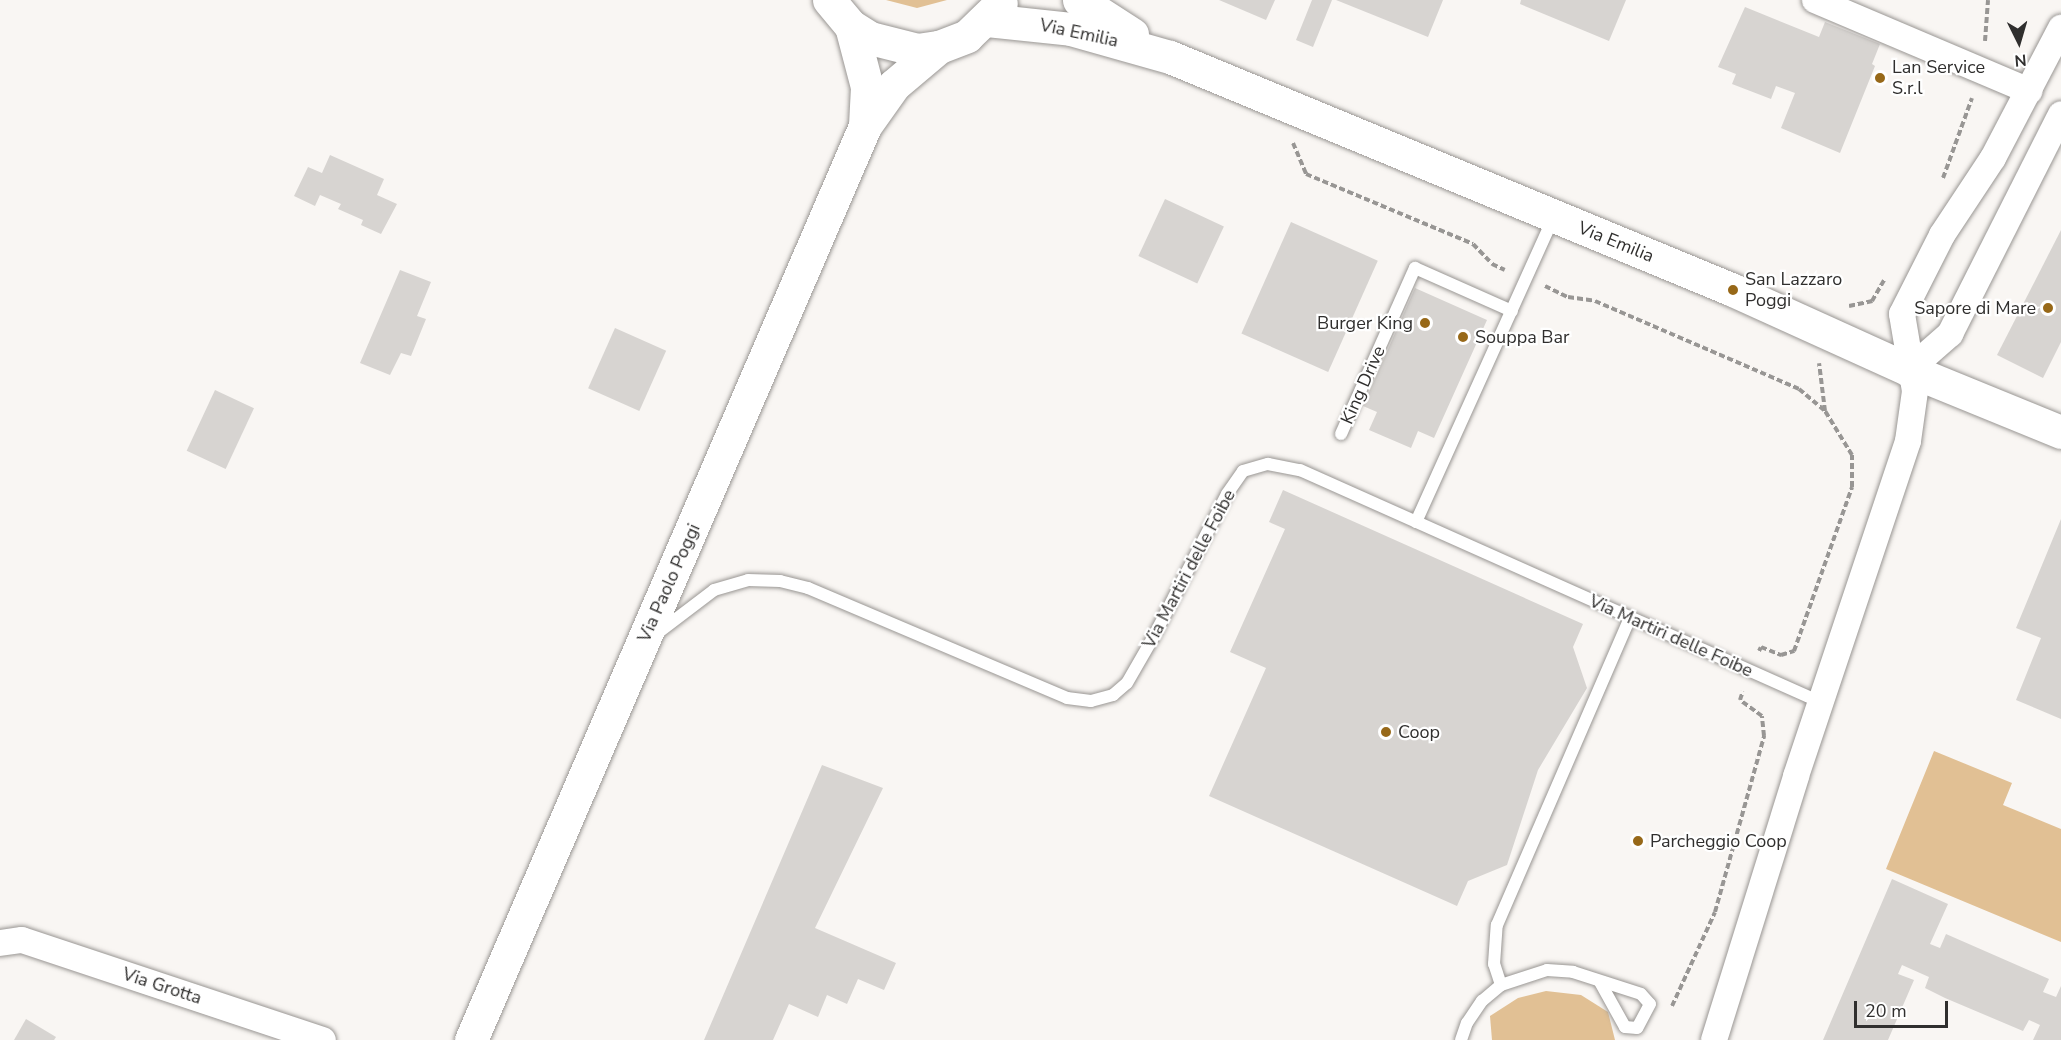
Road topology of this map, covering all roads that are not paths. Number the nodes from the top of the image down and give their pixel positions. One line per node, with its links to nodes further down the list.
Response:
1 (829, 0): 5 (main road)
2 (1079, 0): 8 (main road, Via Emilia)
3 (1815, 0): 9 (street)
4 (995, 10): 7 (main road); 8 (main road, Via Emilia)
5 (851, 26): 7 (main road); 11 (main road, Via Paolo Poggi)
6 (2061, 28): 9 (street)
7 (939, 47): 11 (main road, Via Paolo Poggi)
8 (1170, 57): 12 (main road, Via Emilia)
9 (2029, 91): 14 (street)
10 (2061, 114): 14 (street)
11 (865, 126): 19 (main road, Via Paolo Poggi)
12 (1553, 217): 13 (lane); 14 (main road, Via Emilia)
13 (1512, 311): 16 (lane, King Drive); 17 (lane)
14 (1909, 370): 15 (main road, Via Emilia); 20 (street)
15 (2061, 432)
16 (1341, 434)
17 (1416, 522): 18 (lane, Via Martiri delle Foibe); 19 (lane, Via Martiri delle Foibe)
18 (1630, 617): 20 (lane, Via Martiri delle Foibe); 23 (lane)
19 (640, 648): 26 (main road, Via Paolo Poggi)
20 (1820, 702): 24 (street)
21 (0, 943): 25 (street, Via Grotta)
22 (1600, 982): 23 (lane)
23 (1501, 985): 27 (lane)
24 (1717, 1028): 28 (street)
25 (323, 1040)
26 (471, 1040)
27 (1461, 1040)
28 (1703, 1040)

